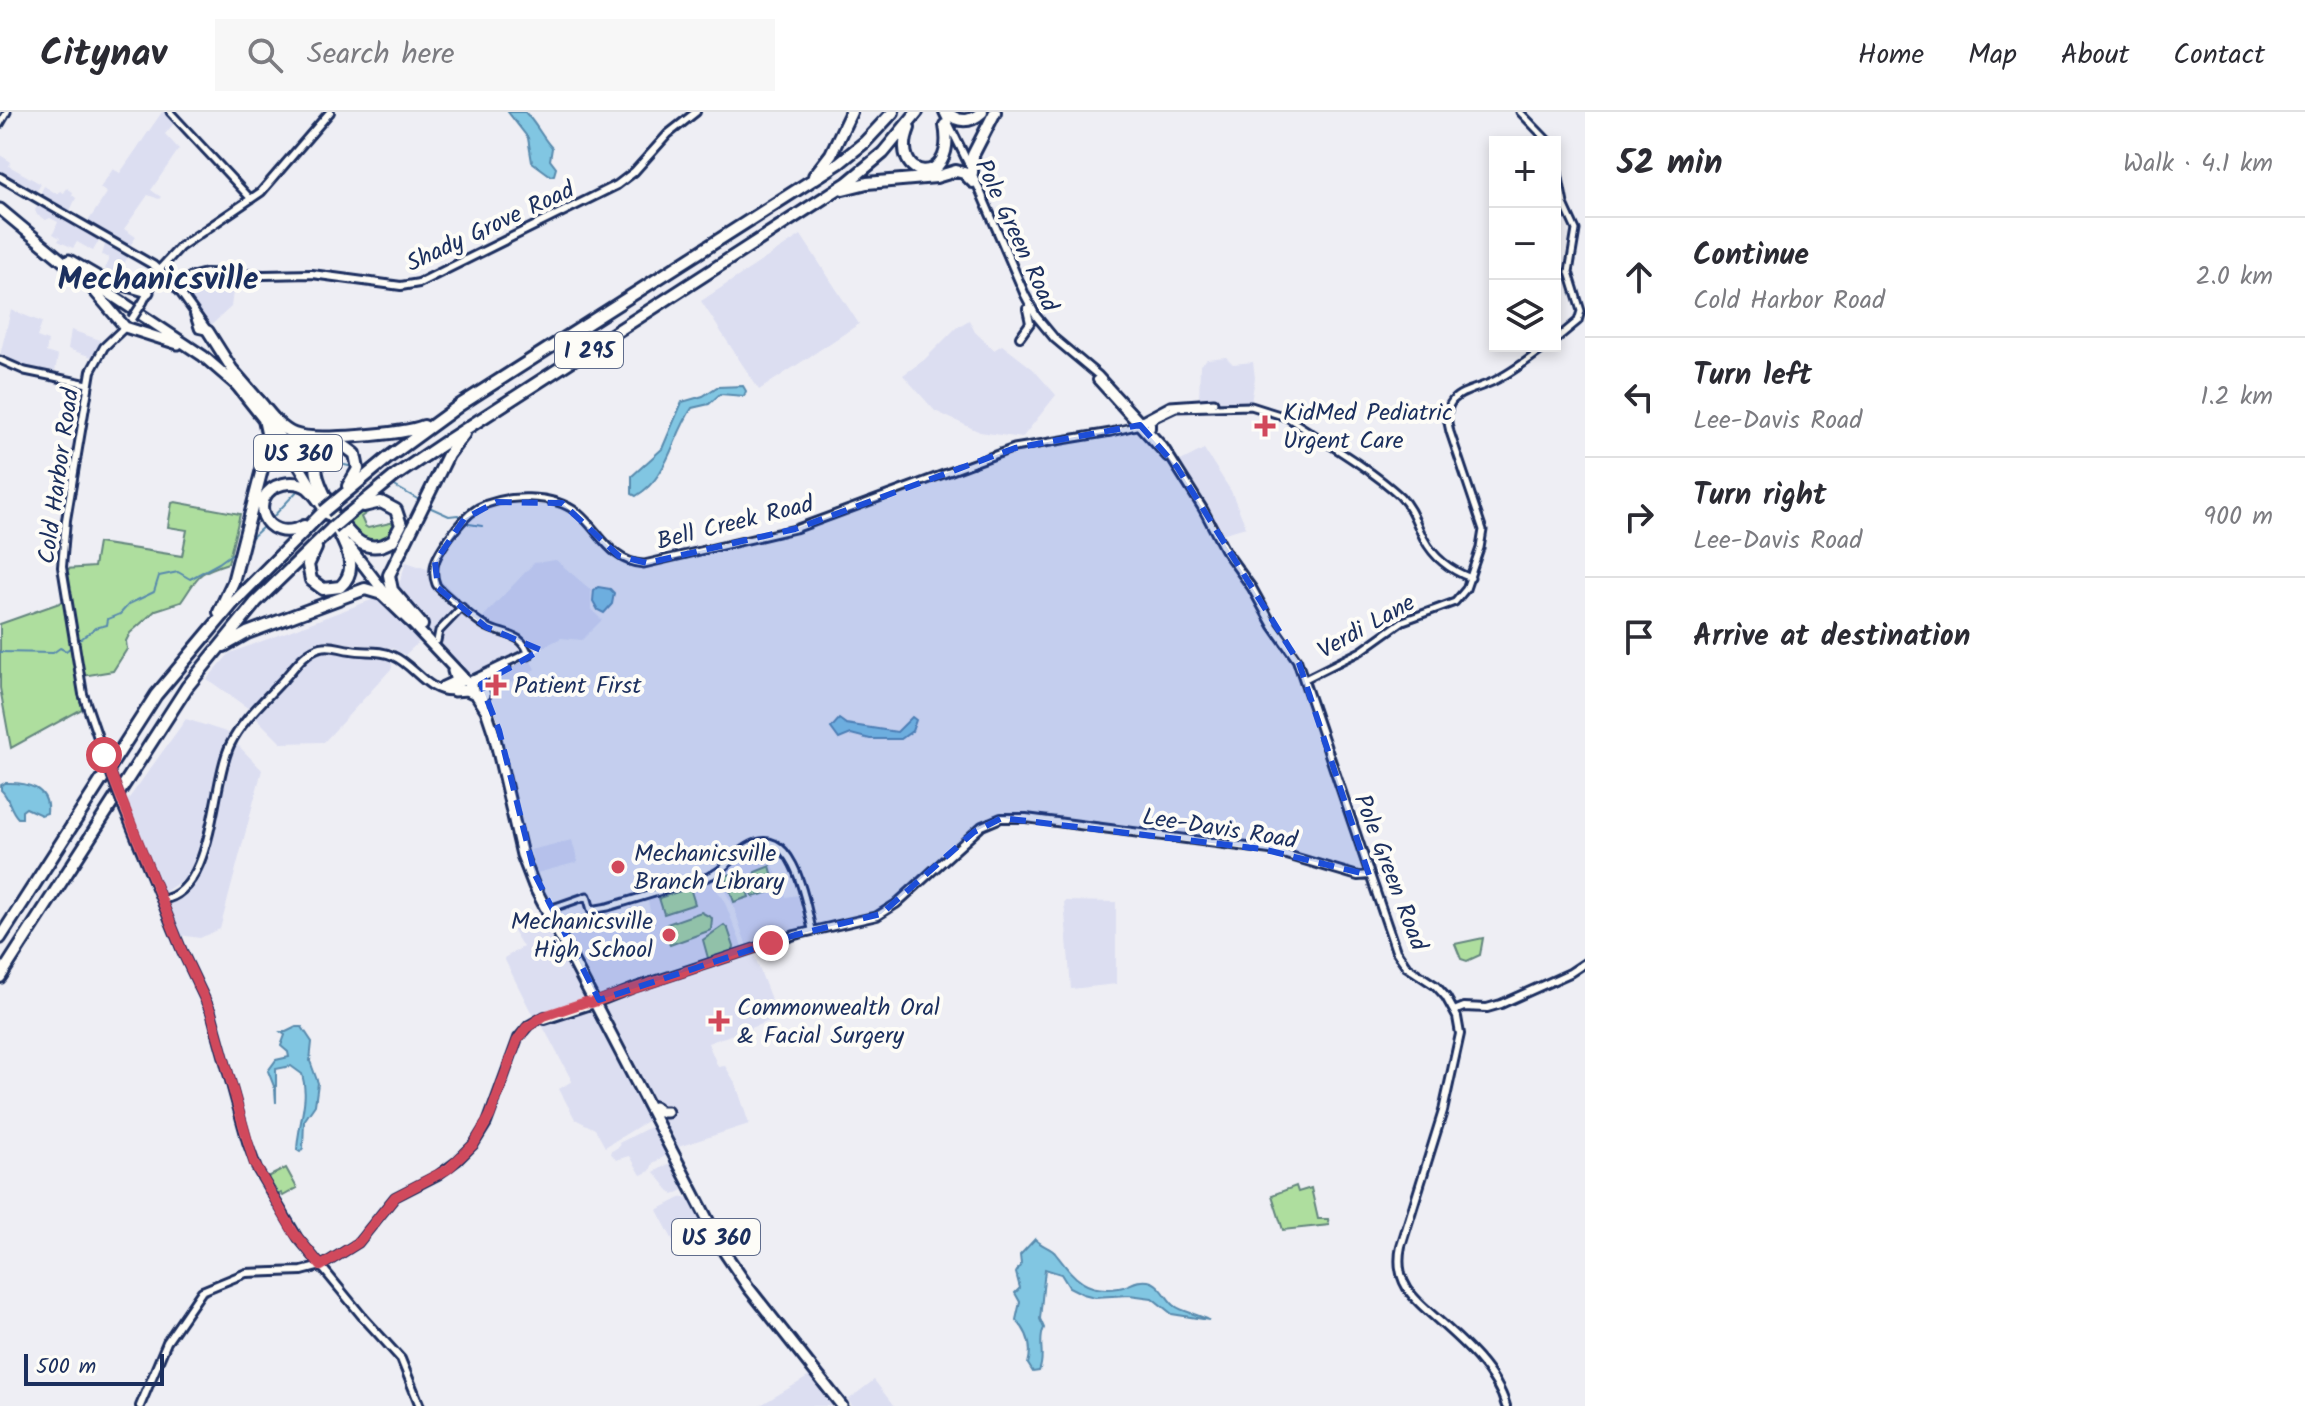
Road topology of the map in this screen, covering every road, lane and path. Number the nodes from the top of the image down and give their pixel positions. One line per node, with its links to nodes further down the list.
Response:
1 (7, 112): 12 (street)
2 (170, 112): 20 (street)
3 (330, 112): 20 (main road, Cold Harbor Road)
4 (696, 112): 26 (main road, Shady Grove Road)
5 (851, 112): 17 (highway)
6 (893, 112): 17 (highway, I 295)
7 (943, 112): 8 (highway); 13 (main road, Pole Green Road); 16 (main road, Pole Green Road)
8 (982, 112)
9 (995, 112): 16 (highway)
10 (1520, 112): 14 (street)
11 (915, 115): 13 (highway); 19 (highway, I 295)
12 (0, 124)
13 (945, 125): 16 (main road, Pole Green Road)
14 (1542, 136)
15 (0, 177): 25 (main road)
16 (973, 178): 19 (highway); 23 (main road, Pole Green Road)
17 (807, 184): 39 (highway, I 295)
18 (1561, 188): 31 (street)
19 (834, 192): 40 (highway, I 295)
20 (251, 199): 25 (main road, Cold Harbor Road)
21 (0, 201): 24 (highway, US 360)
22 (0, 209): 24 (highway, US 360)
23 (999, 239): 28 (main road, Pole Green Road); 43 (main road, Pole Green Road)
24 (65, 260): 27 (highway); 29 (highway); 35 (highway, US 360); 38 (highway, US 360)
25 (159, 270): 26 (main road); 27 (main road, Cold Harbor Road)
26 (178, 290): 30 (main road)
27 (146, 297): 29 (main road, Cold Harbor Road, bridge)
28 (1027, 309): 32 (main road); 43 (main road, Pole Green Road)
29 (125, 327): 35 (highway); 36 (main road, Cold Harbor Road)
30 (203, 328): 38 (highway)
31 (1561, 335)
32 (1020, 337)
33 (1538, 352): 48 (street, Verdi Lane)
34 (0, 362): 36 (street)
35 (216, 366): 37 (highway, US 360)
36 (88, 384): 64 (main road, Cold Harbor Road, bridge)
37 (237, 385): 38 (highway, US 360); 54 (highway)
38 (255, 399): 39 (highway); 47 (highway, US 360)
39 (460, 405): 46 (highway, I 295)
40 (495, 410): 47 (highway, I 295); 53 (highway)
41 (1158, 415): 42 (street, Bell Creek Road); 43 (street, Bell Creek Road); 44 (main road)
42 (1289, 418): 43 (street, Bell Creek Road); 48 (street, Bell Creek Road)
43 (1141, 422): 44 (main road, Pole Green Road); 45 (main road, Pole Green Road); 49 (street, Bell Creek Road)
44 (1164, 447): 45 (main road, Pole Green Road)
45 (1177, 467): 58 (main road, Pole Green Road)
46 (360, 475): 47 (highway, I 295); 47 (highway)
47 (332, 517): 47 (highway); 47 (highway); 47 (highway); 52 (highway, US 360); 53 (highway, US 360); 54 (highway, I 295); 57 (highway, I 295)
48 (1472, 576): 58 (street, Verdi Lane)
49 (449, 597): 50 (street); 51 (street, Bell Creek Road)
50 (462, 607): 51 (street); 55 (street); 55 (street)
51 (454, 616): 53 (street)
52 (409, 620): 56 (highway, US 360); 57 (highway)
53 (432, 633): 59 (highway, US 360)
54 (198, 643): 67 (highway, I 295)
55 (526, 654): 59 (street)
56 (445, 658): 59 (highway, US 360); 60 (highway)
57 (193, 679): 69 (highway, I 295)
58 (1305, 679): 63 (main road, Pole Green Road)
59 (473, 681): 60 (main road); 61 (main road); 62 (highway, US 360)
60 (443, 687): 64 (main road)
61 (454, 691): 62 (highway); 64 (main road)
62 (481, 695): 65 (highway, US 360)
63 (1369, 875): 66 (main road, Lee-Davis Road); 72 (main road, Pole Green Road)
64 (161, 900): 77 (main road, Cold Harbor Road)
65 (548, 909): 66 (street); 70 (highway, US 360)
66 (812, 930): 70 (main road, Lee-Davis Road)
67 (0, 938)
68 (1585, 963): 72 (main road)
69 (0, 977)
70 (595, 1002): 71 (main road, Lee-Davis Road); 73 (main road, Lee-Davis Road); 75 (highway, US 360); 82 (highway, US 360)
71 (569, 1008): 73 (main road); 74 (main road, Lee-Davis Road)
72 (1454, 1011): 83 (main road)
73 (559, 1016): 74 (main road, Lee-Davis Road)
74 (543, 1018): 78 (main road, Lee-Davis Road)
75 (654, 1107): 76 (highway); 82 (highway, US 360)
76 (667, 1112)
77 (312, 1255): 78 (main road, Cold Harbor Road); 79 (main road)
78 (321, 1266): 79 (main road); 81 (main road, Cold Harbor Road)
79 (308, 1270): 80 (main road)
80 (140, 1406)
81 (420, 1406)
82 (845, 1406)
83 (1506, 1406)

